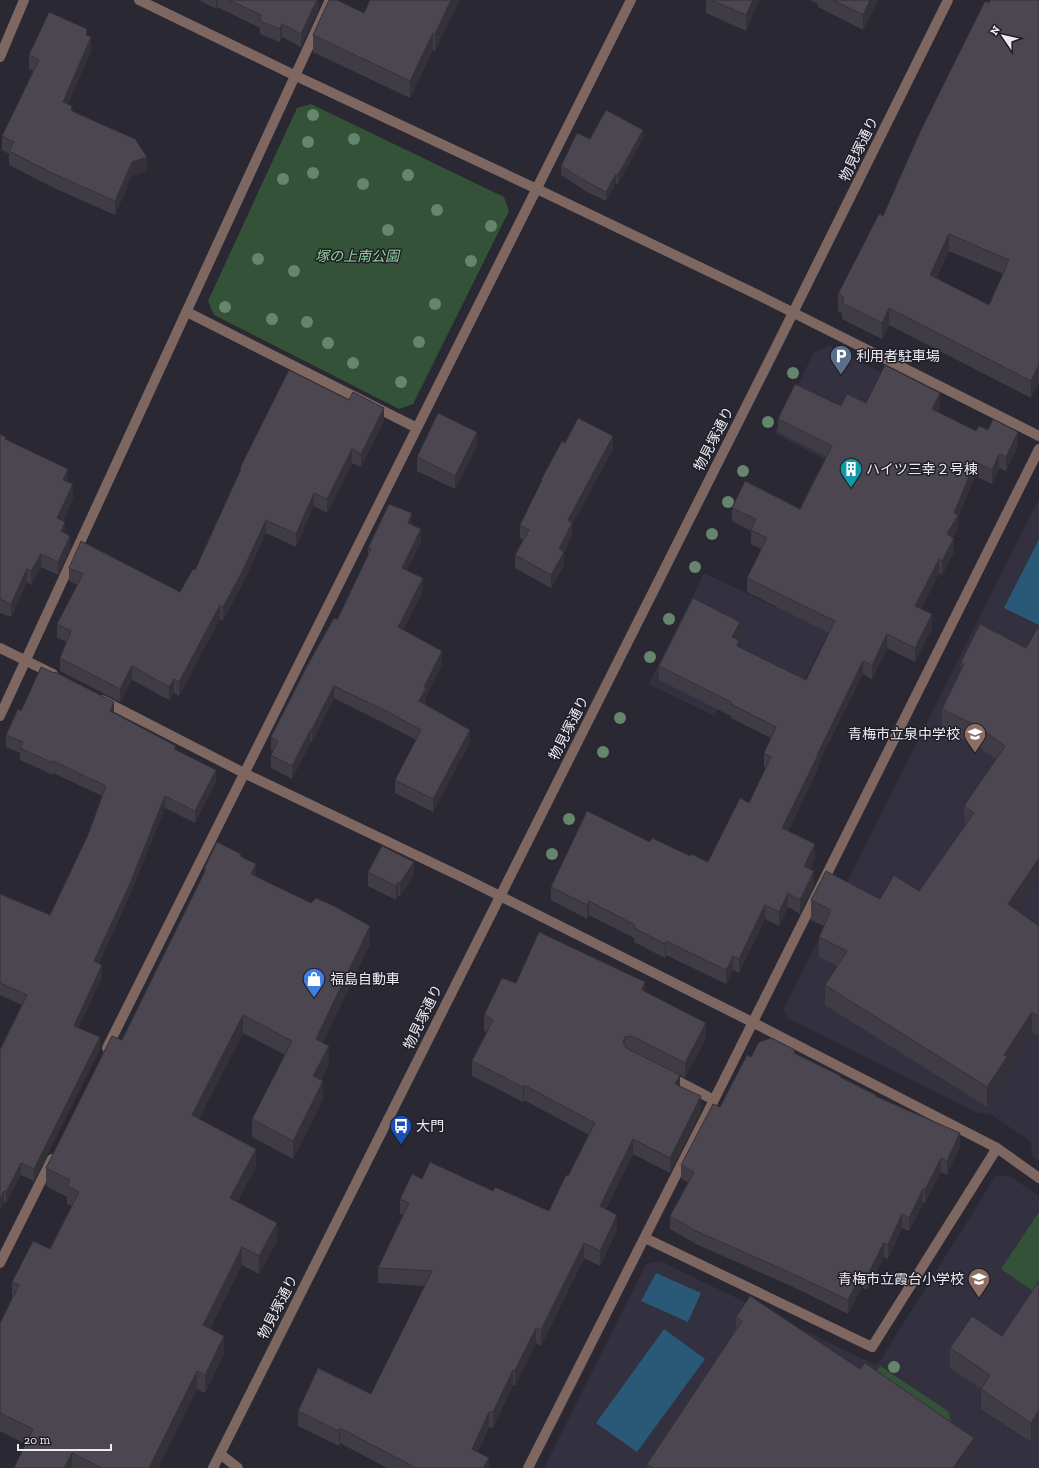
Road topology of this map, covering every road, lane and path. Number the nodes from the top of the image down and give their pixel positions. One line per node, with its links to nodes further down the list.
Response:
1 (24, 0): 6 (street)
2 (139, 0): 7 (street)
3 (330, 0): 7 (street)
4 (631, 0): 8 (street)
5 (948, 0): 10 (street, 物見塚通り)
6 (0, 57)
7 (296, 76): 8 (street); 9 (street)
8 (537, 189): 10 (street); 11 (street)
9 (187, 312): 11 (street); 15 (street)
10 (793, 313): 12 (street); 20 (street, 物見塚通り)
11 (418, 428): 19 (street)
12 (1039, 436)
13 (1039, 449): 21 (street)
14 (0, 648): 15 (street)
15 (26, 660): 16 (street); 18 (street)
16 (61, 678)
17 (96, 697): 19 (street)
18 (0, 716)
19 (244, 774): 20 (street); 22 (street)
20 (500, 896): 21 (street); 30 (street, 物見塚通り)
21 (752, 1022): 24 (street); 25 (street)
22 (102, 1057)
23 (657, 1071): 24 (street)
24 (714, 1100): 28 (street)
25 (997, 1148): 27 (street); 28 (street)
26 (56, 1149): 29 (street)
27 (1039, 1178)
28 (645, 1238): 33 (street)
29 (0, 1263)
30 (220, 1454): 31 (street, 物見塚通り); 32 (street)
31 (213, 1468)
32 (238, 1468)
33 (528, 1468)

